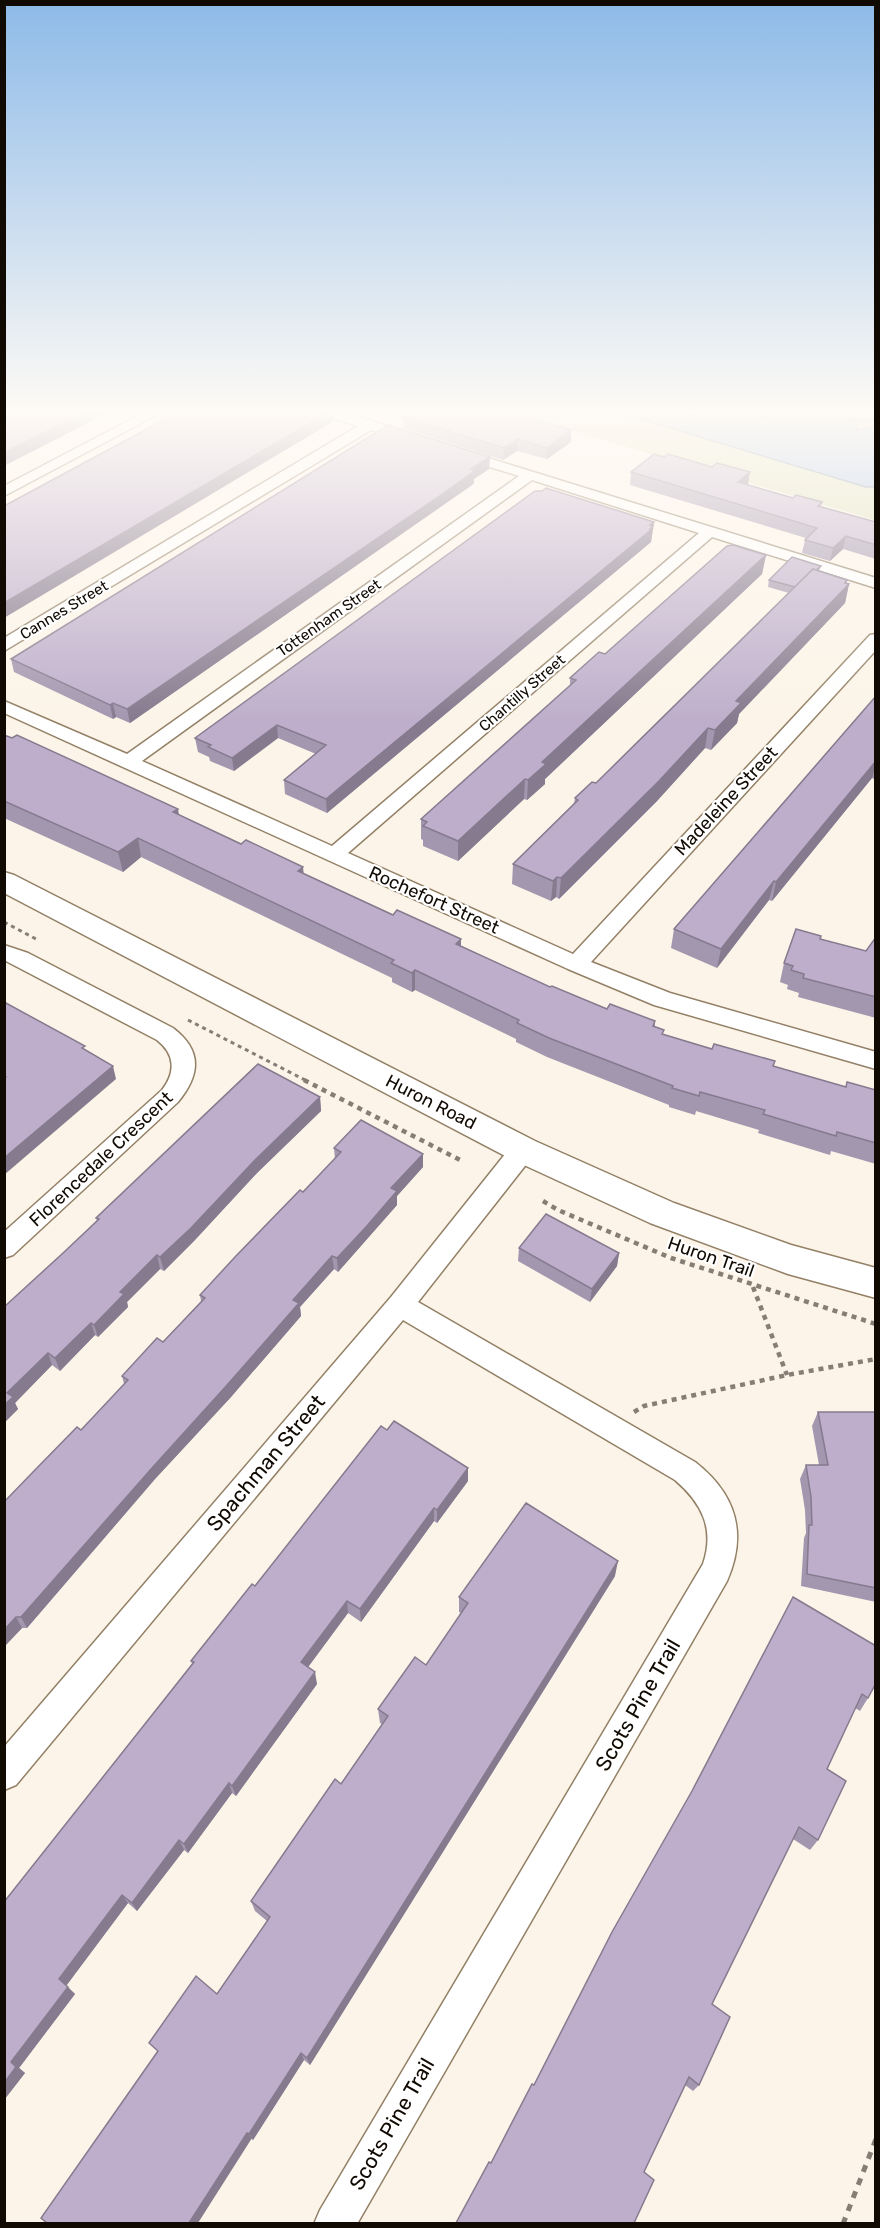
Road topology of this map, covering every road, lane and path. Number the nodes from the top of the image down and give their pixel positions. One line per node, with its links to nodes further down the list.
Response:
1 (222, 514): 7 (street, Cannes Street)
2 (476, 514): 9 (street, Tottenham Street)
3 (655, 514): 4 (street)
4 (710, 531): 5 (street); 10 (street, Chantilly Street)
5 (876, 583)
6 (876, 639): 15 (street, Madeleine Street)
7 (4, 646)
8 (4, 706): 9 (street, Rochefort Street)
9 (129, 762): 10 (street, Rochefort Street)
10 (334, 855): 15 (street, Rochefort Street)
11 (4, 881): 18 (main road, Huron Road)
12 (4, 922): 13 (path)
13 (40, 941)
14 (4, 952): 21 (street, Florencedale Crescent)
15 (576, 964): 17 (street, Rochefort Street)
16 (182, 1017): 19 (path)
17 (876, 1061)
18 (523, 1150): 22 (main road, Huron Road); 24 (street, Spachman Street)
19 (462, 1161)
20 (543, 1201): 23 (path, Huron Trail)
21 (4, 1248)
22 (876, 1283)
23 (752, 1286): 25 (path, Huron Trail); 27 (path)
24 (400, 1305): 28 (street, Scots Pine Trail); 29 (street, Spachman Street)
25 (876, 1324)
26 (876, 1359): 27 (path)
27 (787, 1375): 28 (path)
28 (610, 1426): 31 (street, Scots Pine Trail)
29 (4, 1773)
30 (876, 2139): 32 (path)
31 (334, 2223)
32 (843, 2223)

